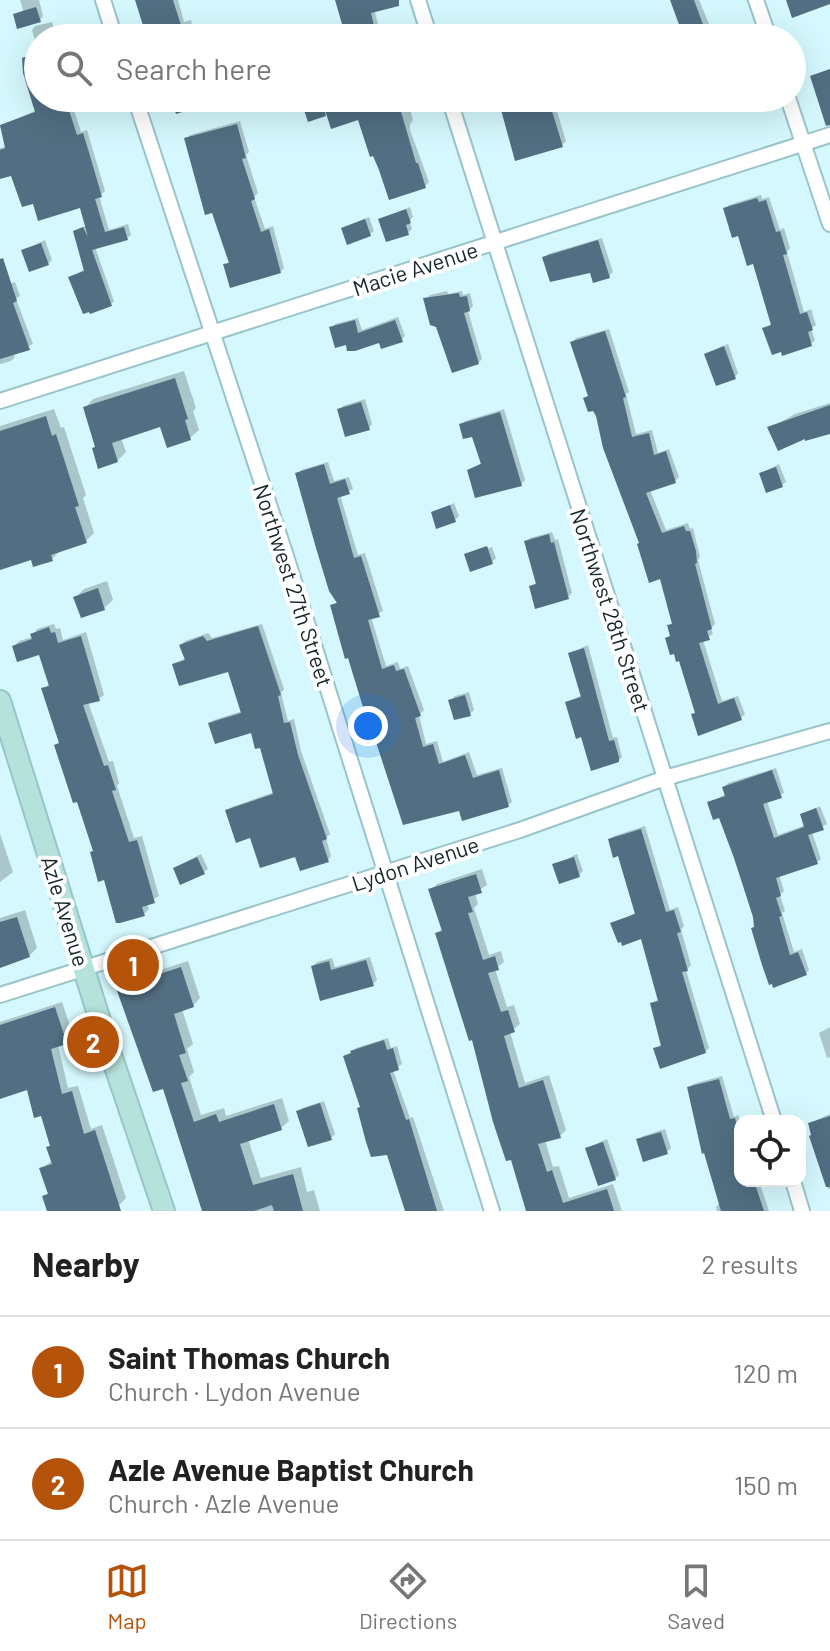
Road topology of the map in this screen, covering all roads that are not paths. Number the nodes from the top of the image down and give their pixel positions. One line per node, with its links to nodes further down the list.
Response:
1 (103, 0): 4 (street)
2 (418, 0): 5 (street)
3 (756, 0): 6 (street)
4 (111, 24)
5 (426, 24)
6 (764, 24)
7 (140, 112): 14 (street, Northwest 27th Street)
8 (453, 112): 13 (street, Northwest 28th Street)
9 (793, 112): 11 (street)
10 (830, 135): 11 (street, Macie Avenue)
11 (803, 144): 12 (street); 13 (street, Macie Avenue)
12 (830, 224)
13 (495, 242): 14 (street, Macie Avenue); 18 (street, Northwest 28th Street)
14 (213, 333): 15 (street, Macie Avenue); 19 (street, Northwest 27th Street)
15 (0, 401)
16 (0, 701): 20 (main road, Azle Avenue)
17 (830, 731): 18 (street, Lydon Avenue)
18 (665, 778): 19 (street, Lydon Avenue); 22 (street, Northwest 28th Street)
19 (386, 872): 20 (street, Lydon Avenue); 25 (street, Northwest 27th Street)
20 (84, 969): 21 (street, Lydon Avenue); 24 (main road, Azle Avenue)
21 (0, 995)
22 (772, 1115)
23 (795, 1187): 26 (street)
24 (164, 1211)
25 (492, 1211)
26 (802, 1211)

